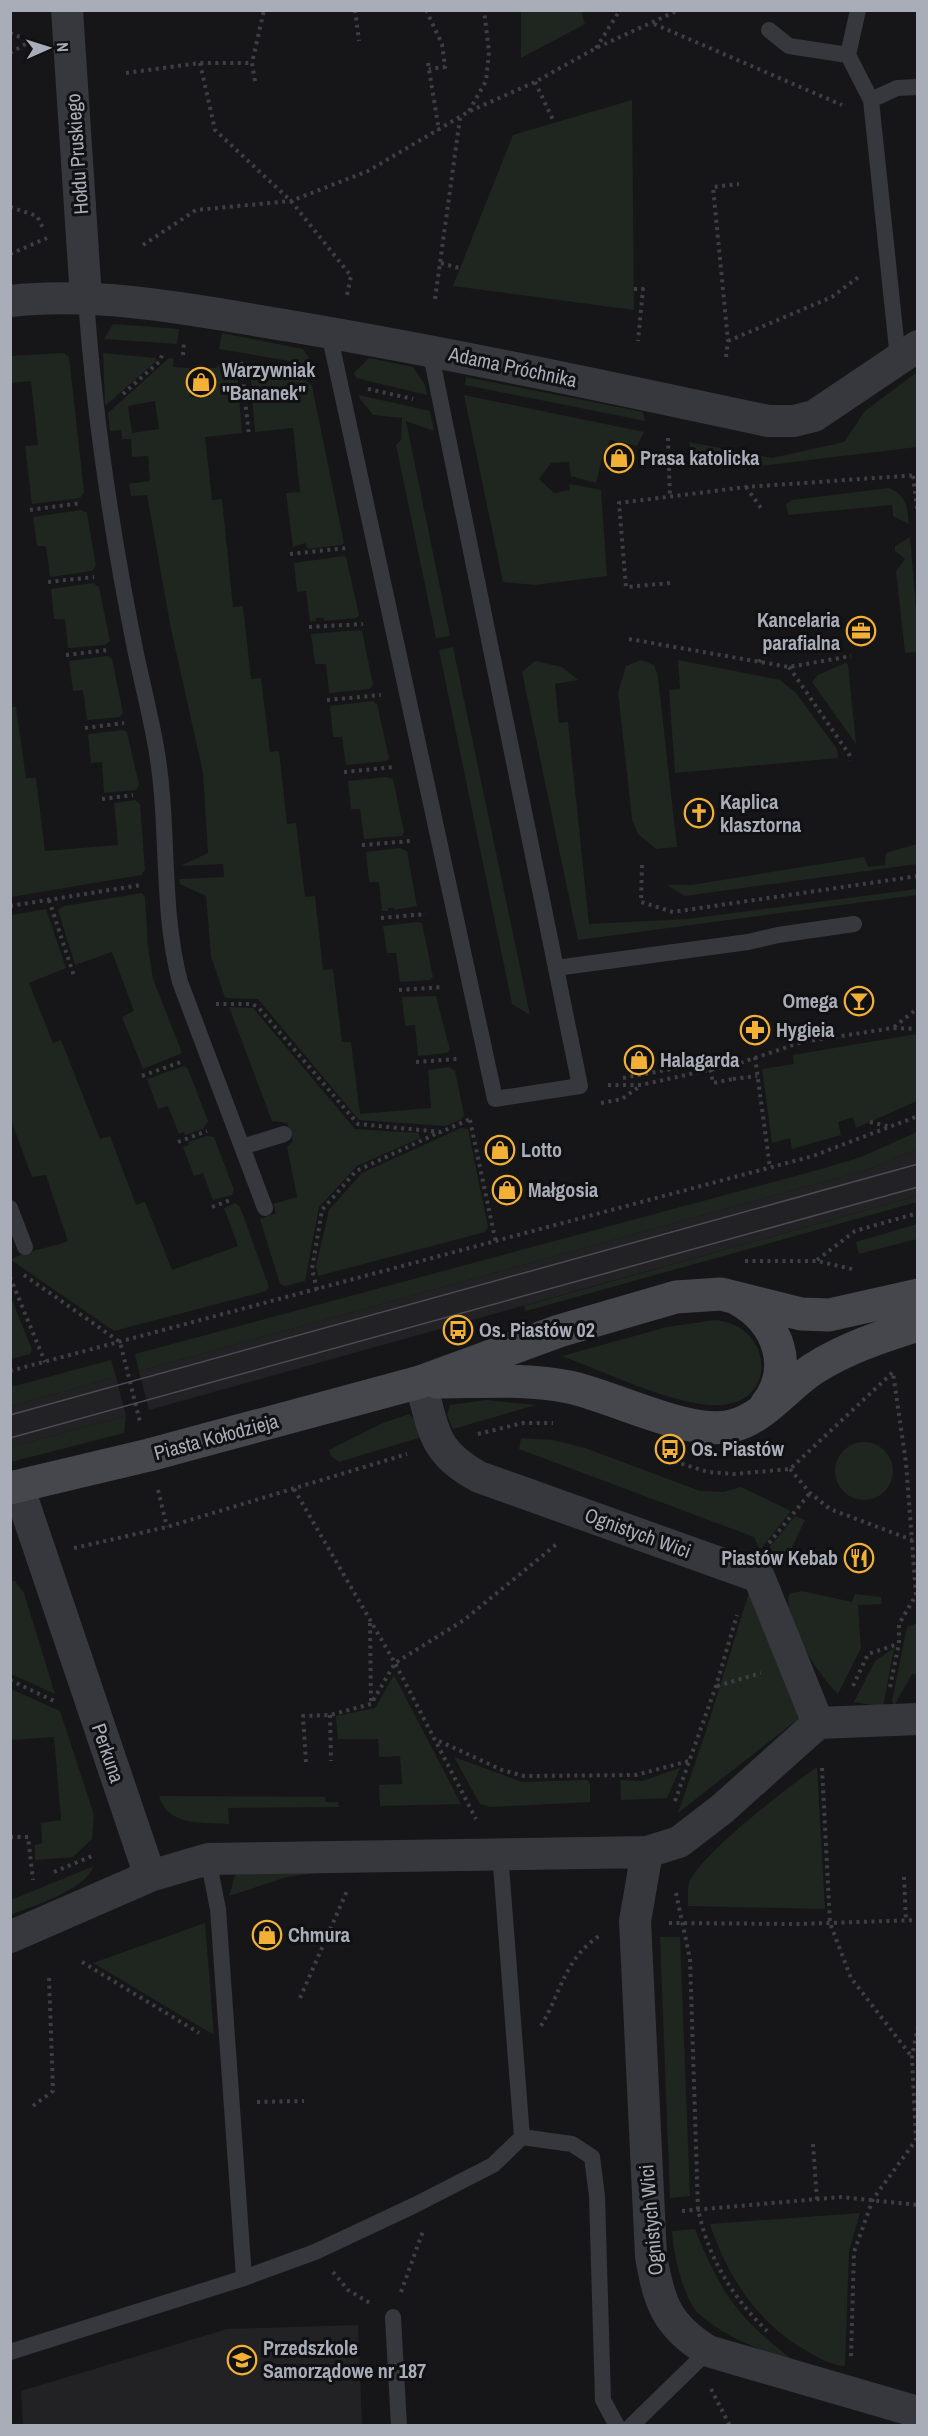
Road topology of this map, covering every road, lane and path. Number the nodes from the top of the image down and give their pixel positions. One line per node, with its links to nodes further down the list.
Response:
1 (67, 10): 42 (street, Hołdu Pruskiego)
2 (264, 10): 17 (path)
3 (355, 10): 12 (path)
4 (426, 10): 19 (path)
5 (484, 10): 26 (path)
6 (620, 10): 13 (path)
7 (679, 10): 9 (path)
8 (858, 10): 15 (lane)
9 (653, 24): 13 (path); 25 (path)
10 (769, 30): 15 (lane)
11 (10, 33): 14 (path)
12 (359, 41)
13 (596, 48): 22 (path)
14 (10, 53)
15 (848, 55): 24 (lane)
16 (200, 63): 17 (path); 20 (path); 31 (path)
17 (252, 63): 21 (path)
18 (428, 63): 29 (path)
19 (429, 69)
20 (126, 73)
21 (255, 81)
22 (535, 82): 26 (path); 28 (path)
23 (918, 87): 24 (lane)
24 (870, 100): 50 (lane)
25 (850, 109)
26 (468, 112): 27 (path)
27 (460, 117): 29 (path); 37 (path)
28 (554, 122)
29 (440, 131): 31 (path)
30 (739, 184): 47 (path)
31 (291, 201): 35 (path); 41 (path)
32 (10, 207): 33 (path)
33 (48, 238): 34 (path); 36 (path)
34 (54, 238)
35 (143, 244)
36 (10, 254)
37 (441, 263): 38 (path); 43 (path)
38 (459, 268)
39 (867, 269): 47 (path)
40 (634, 289): 46 (path)
41 (347, 295)
42 (86, 298): 44 (street, Adama Próchnika); 45 (street, Adama Próchnika); 55 (lane)
43 (435, 299)
44 (10, 301)
45 (329, 333): 48 (street, Adama Próchnika); 117 (lane)
46 (638, 341)
47 (728, 341): 51 (path)
48 (430, 350): 50 (street, Adama Próchnika); 98 (lane)
49 (163, 352): 55 (path)
50 (908, 353)
51 (726, 357)
52 (241, 362): 56 (path)
53 (360, 388): 54 (path)
54 (416, 400)
55 (95, 411): 92 (lane)
56 (249, 436)
57 (668, 438): 60 (path)
58 (915, 476): 59 (path); 64 (path)
59 (746, 487): 60 (path); 62 (path)
60 (670, 497): 69 (path)
61 (91, 502): 63 (path)
62 (760, 508)
63 (30, 510)
64 (918, 516)
65 (351, 548): 66 (path)
66 (291, 554)
67 (104, 576): 68 (path)
68 (48, 582)
69 (670, 583)
70 (367, 624): 71 (path)
71 (309, 627)
72 (629, 639): 77 (path)
73 (776, 642): 77 (path)
74 (118, 649): 75 (path)
75 (66, 655)
76 (851, 656): 78 (path)
77 (759, 662): 78 (path)
78 (789, 667): 83 (path)
79 (381, 695): 80 (path)
80 (327, 700)
81 (131, 722): 82 (path)
82 (85, 728)
83 (850, 761)
84 (396, 766): 85 (path)
85 (344, 772)
86 (135, 795): 87 (path)
87 (102, 799)
88 (411, 841): 89 (path)
89 (362, 845)
90 (642, 865): 91 (path)
91 (918, 876)
92 (168, 881): 93 (path); 127 (lane)
93 (49, 900): 94 (path); 99 (path)
94 (10, 906)
95 (427, 914): 96 (path)
96 (381, 918)
97 (854, 924): 98 (lane)
98 (556, 968): 117 (lane)
99 (74, 976)
100 (442, 987): 101 (path)
101 (399, 990)
102 (227, 1003): 124 (path)
103 (918, 1008): 104 (path)
104 (893, 1028): 105 (path); 107 (path)
105 (918, 1029)
106 (709, 1053): 111 (path)
107 (755, 1057): 113 (path); 116 (path)
108 (190, 1058): 112 (path)
109 (457, 1059): 110 (path)
110 (416, 1062)
111 (709, 1062): 113 (path, bridge); 114 (path)
112 (142, 1076)
113 (757, 1076): 128 (path)
114 (623, 1078)
115 (607, 1085): 116 (path)
116 (641, 1085): 118 (path)
117 (495, 1098): 120 (path)
118 (598, 1103)
119 (918, 1116): 122 (path)
120 (470, 1119): 124 (path); 134 (path)
121 (870, 1122): 122 (path)
122 (891, 1127): 128 (path)
123 (216, 1128): 126 (path)
124 (441, 1132): 139 (path)
125 (284, 1134): 127 (lane)
126 (178, 1142)
127 (242, 1147): 132 (lane)
128 (770, 1168): 134 (path)
129 (242, 1196): 130 (path)
130 (212, 1207)
131 (10, 1208): 135 (lane)
132 (265, 1208)
133 (918, 1213): 136 (path)
134 (496, 1243): 139 (path)
135 (25, 1247)
136 (817, 1261)
137 (18, 1272): 144 (path)
138 (10, 1277): 145 (path)
139 (316, 1290): 144 (path)
140 (918, 1295): 141 (street, Piasta Kołodzieja)
141 (733, 1296): 143 (street, Piasta Kołodzieja); 150 (street)
142 (918, 1326): 150 (street, Piasta Kołodzieja)
143 (559, 1331): 148 (street, Piasta Kołodzieja); 149 (street)
144 (120, 1342): 145 (path); 151 (path)
145 (45, 1363): 146 (path)
146 (10, 1371)
147 (893, 1373): 161 (path)
148 (420, 1382): 149 (street, Piasta Kołodzieja); 155 (street, Piasta Kołodzieja); 158 (street, Ognistych Wici)
149 (569, 1387): 150 (street, Piasta Kołodzieja)
150 (764, 1409)
151 (138, 1413)
152 (419, 1450): 156 (path)
153 (790, 1469): 157 (path)
154 (157, 1485): 159 (path)
155 (14, 1487): 185 (street, Perkuna)
156 (294, 1489): 159 (path); 165 (path)
157 (810, 1493): 160 (path); 161 (path)
158 (591, 1516): 163 (street, Ognistych Wici); 168 (path)
159 (166, 1527): 162 (path)
160 (780, 1530)
161 (912, 1540): 164 (path)
162 (63, 1550)
163 (748, 1573): 167 (street, Ognistych Wici); 169 (path)
164 (917, 1596): 166 (path)
165 (370, 1621): 168 (path); 170 (path)
166 (899, 1644): 173 (path); 174 (path)
167 (795, 1663): 169 (path); 174 (street, Ognistych Wici)
168 (395, 1664): 170 (path); 175 (path)
169 (716, 1686): 177 (path)
170 (371, 1704): 171 (path)
171 (330, 1715): 176 (path); 178 (path)
172 (918, 1719): 173 (street)
173 (883, 1720): 174 (street)
174 (821, 1726): 180 (street); 192 (path)
175 (438, 1741): 177 (path); 181 (path)
176 (331, 1761)
177 (689, 1761): 180 (path)
178 (306, 1762)
179 (10, 1838): 187 (path)
180 (659, 1848): 181 (street); 190 (street, Ognistych Wici); 193 (path)
181 (495, 1853): 183 (street); 200 (lane)
182 (92, 1856): 184 (path)
183 (208, 1859): 185 (street); 203 (lane)
184 (54, 1872)
185 (150, 1876): 194 (street)
186 (904, 1877): 191 (path)
187 (33, 1880)
188 (347, 1890): 197 (path)
189 (918, 1920): 191 (path)
190 (635, 1921): 193 (path); 200 (path); 212 (street, Ognistych Wici)
191 (906, 1921): 192 (path)
192 (830, 1923): 193 (path); 201 (path)
193 (685, 1924): 211 (path)
194 (10, 1937)
195 (82, 1962): 198 (path)
196 (49, 1976): 204 (path)
197 (300, 1998)
198 (186, 2024)
199 (918, 2026): 201 (path)
200 (514, 2050): 205 (lane)
201 (912, 2057): 208 (path)
202 (304, 2101): 203 (path)
203 (230, 2103): 213 (lane)
204 (33, 2106)
205 (522, 2137): 209 (lane); 221 (lane)
206 (813, 2145): 207 (path)
207 (818, 2199): 208 (path); 211 (path)
208 (873, 2199): 210 (path); 218 (path)
209 (415, 2205): 213 (lane); 214 (path)
210 (918, 2205)
211 (698, 2209): 212 (path); 215 (path)
212 (649, 2214): 217 (street, Ognistych Wici)
213 (244, 2278): 216 (lane)
214 (393, 2317): 220 (lane)
215 (776, 2339)
216 (10, 2352)
217 (702, 2357): 218 (street, Ognistych Wici); 222 (lane); 223 (path)
218 (850, 2393): 219 (street, Ognistych Wici)
219 (918, 2412)
220 (399, 2426)
221 (617, 2426)
222 (631, 2426)
223 (730, 2426)

